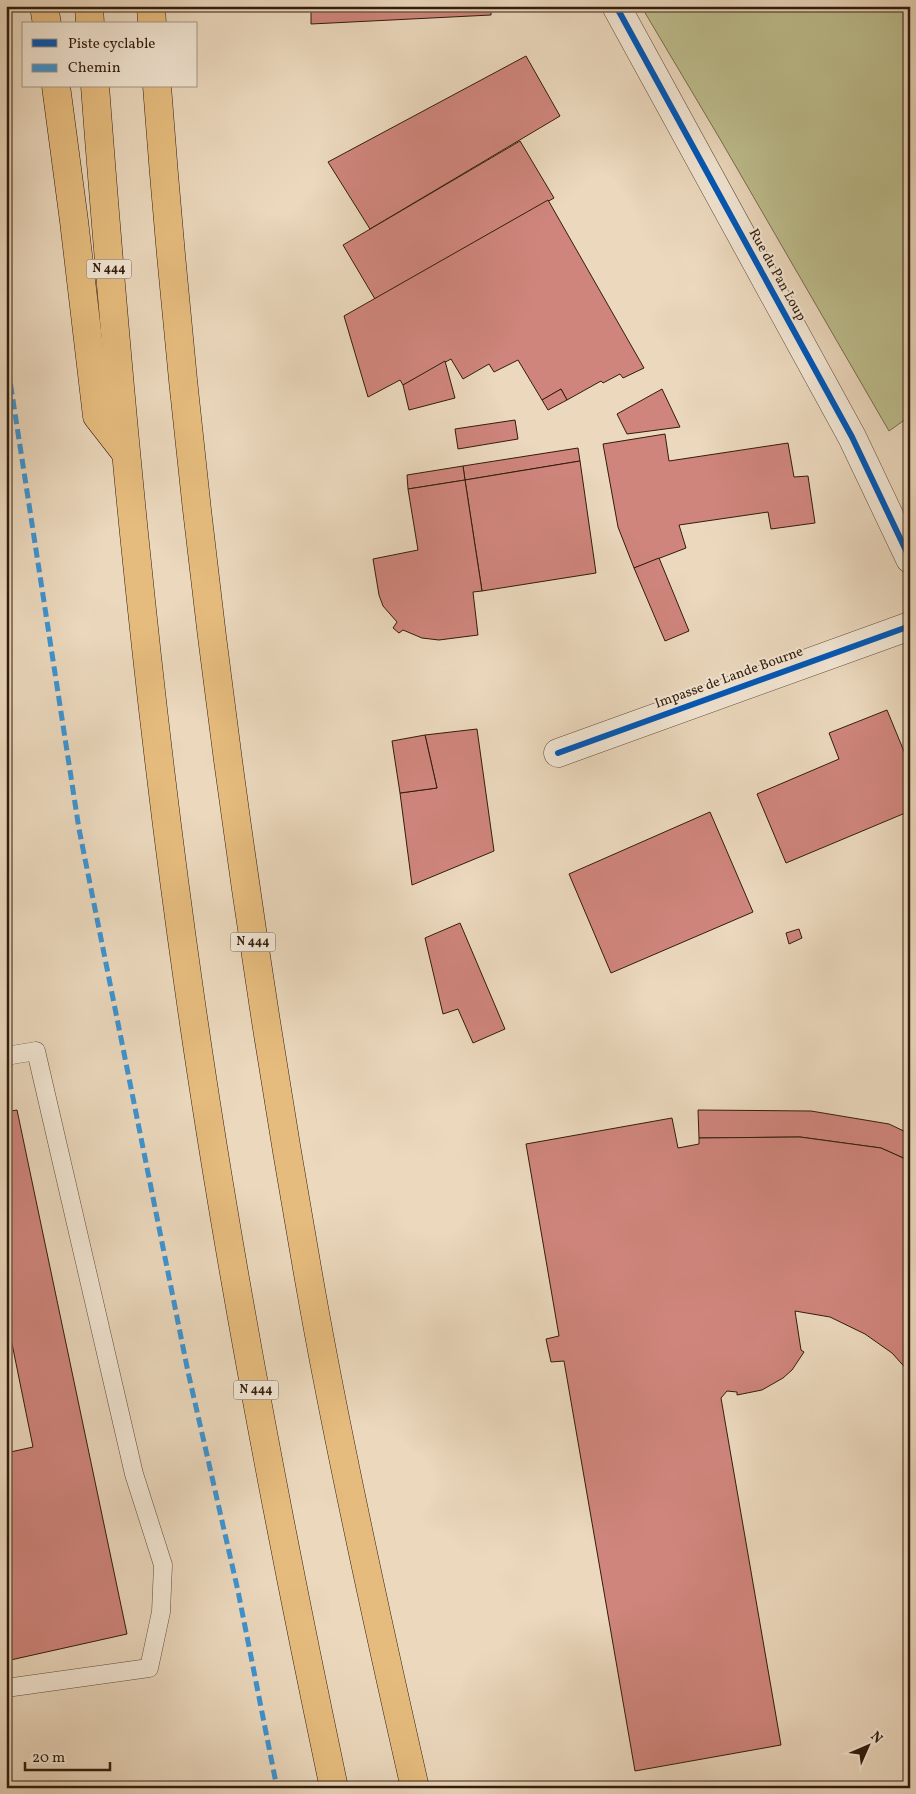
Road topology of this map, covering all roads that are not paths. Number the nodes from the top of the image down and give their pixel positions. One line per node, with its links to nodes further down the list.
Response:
1 (44, 6): 5 (highway)
2 (89, 6): 6 (highway)
3 (151, 6): 7 (highway)
4 (616, 6): 12 (street, Rue du Pan Loup)
5 (47, 22)
6 (90, 22)
7 (152, 22)
8 (56, 88): 11 (highway)
9 (94, 88): 11 (highway, N 444)
10 (157, 88): 18 (highway, N 444)
11 (125, 452): 17 (highway, N 444)
12 (910, 559)
13 (910, 626): 14 (street, Impasse de Lande Bourne)
14 (558, 754)
15 (6, 1056): 16 (lane)
16 (6, 1688)
17 (334, 1788)
18 (415, 1788)

